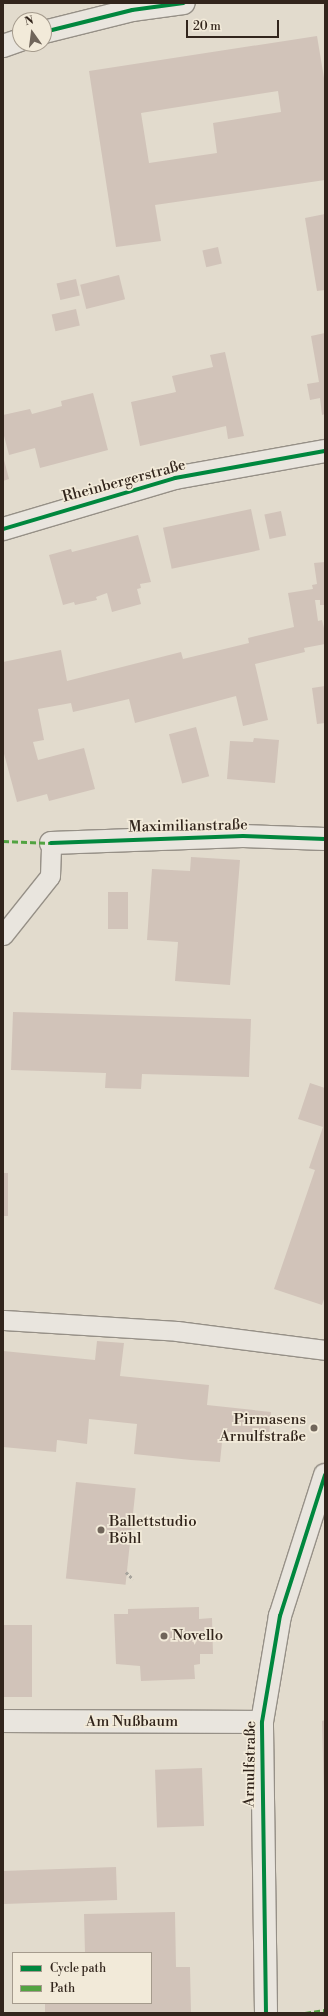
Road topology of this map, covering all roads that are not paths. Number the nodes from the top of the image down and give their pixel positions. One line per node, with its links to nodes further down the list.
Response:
1 (184, 3): 2 (street)
2 (52, 30)
3 (325, 450): 4 (street, Rheinbergerstraße)
4 (3, 529)
5 (325, 839): 6 (street, Maximilianstraße)
6 (51, 843): 7 (lane, Maximilianstraße)
7 (3, 935)
8 (4, 1320): 9 (lane)
9 (325, 1350)
10 (325, 1475): 12 (street, Arnulfstraße)
11 (3, 1721): 12 (street, Am Nußbaum)
12 (262, 1722): 13 (street, Arnulfstraße)
13 (266, 2013)

